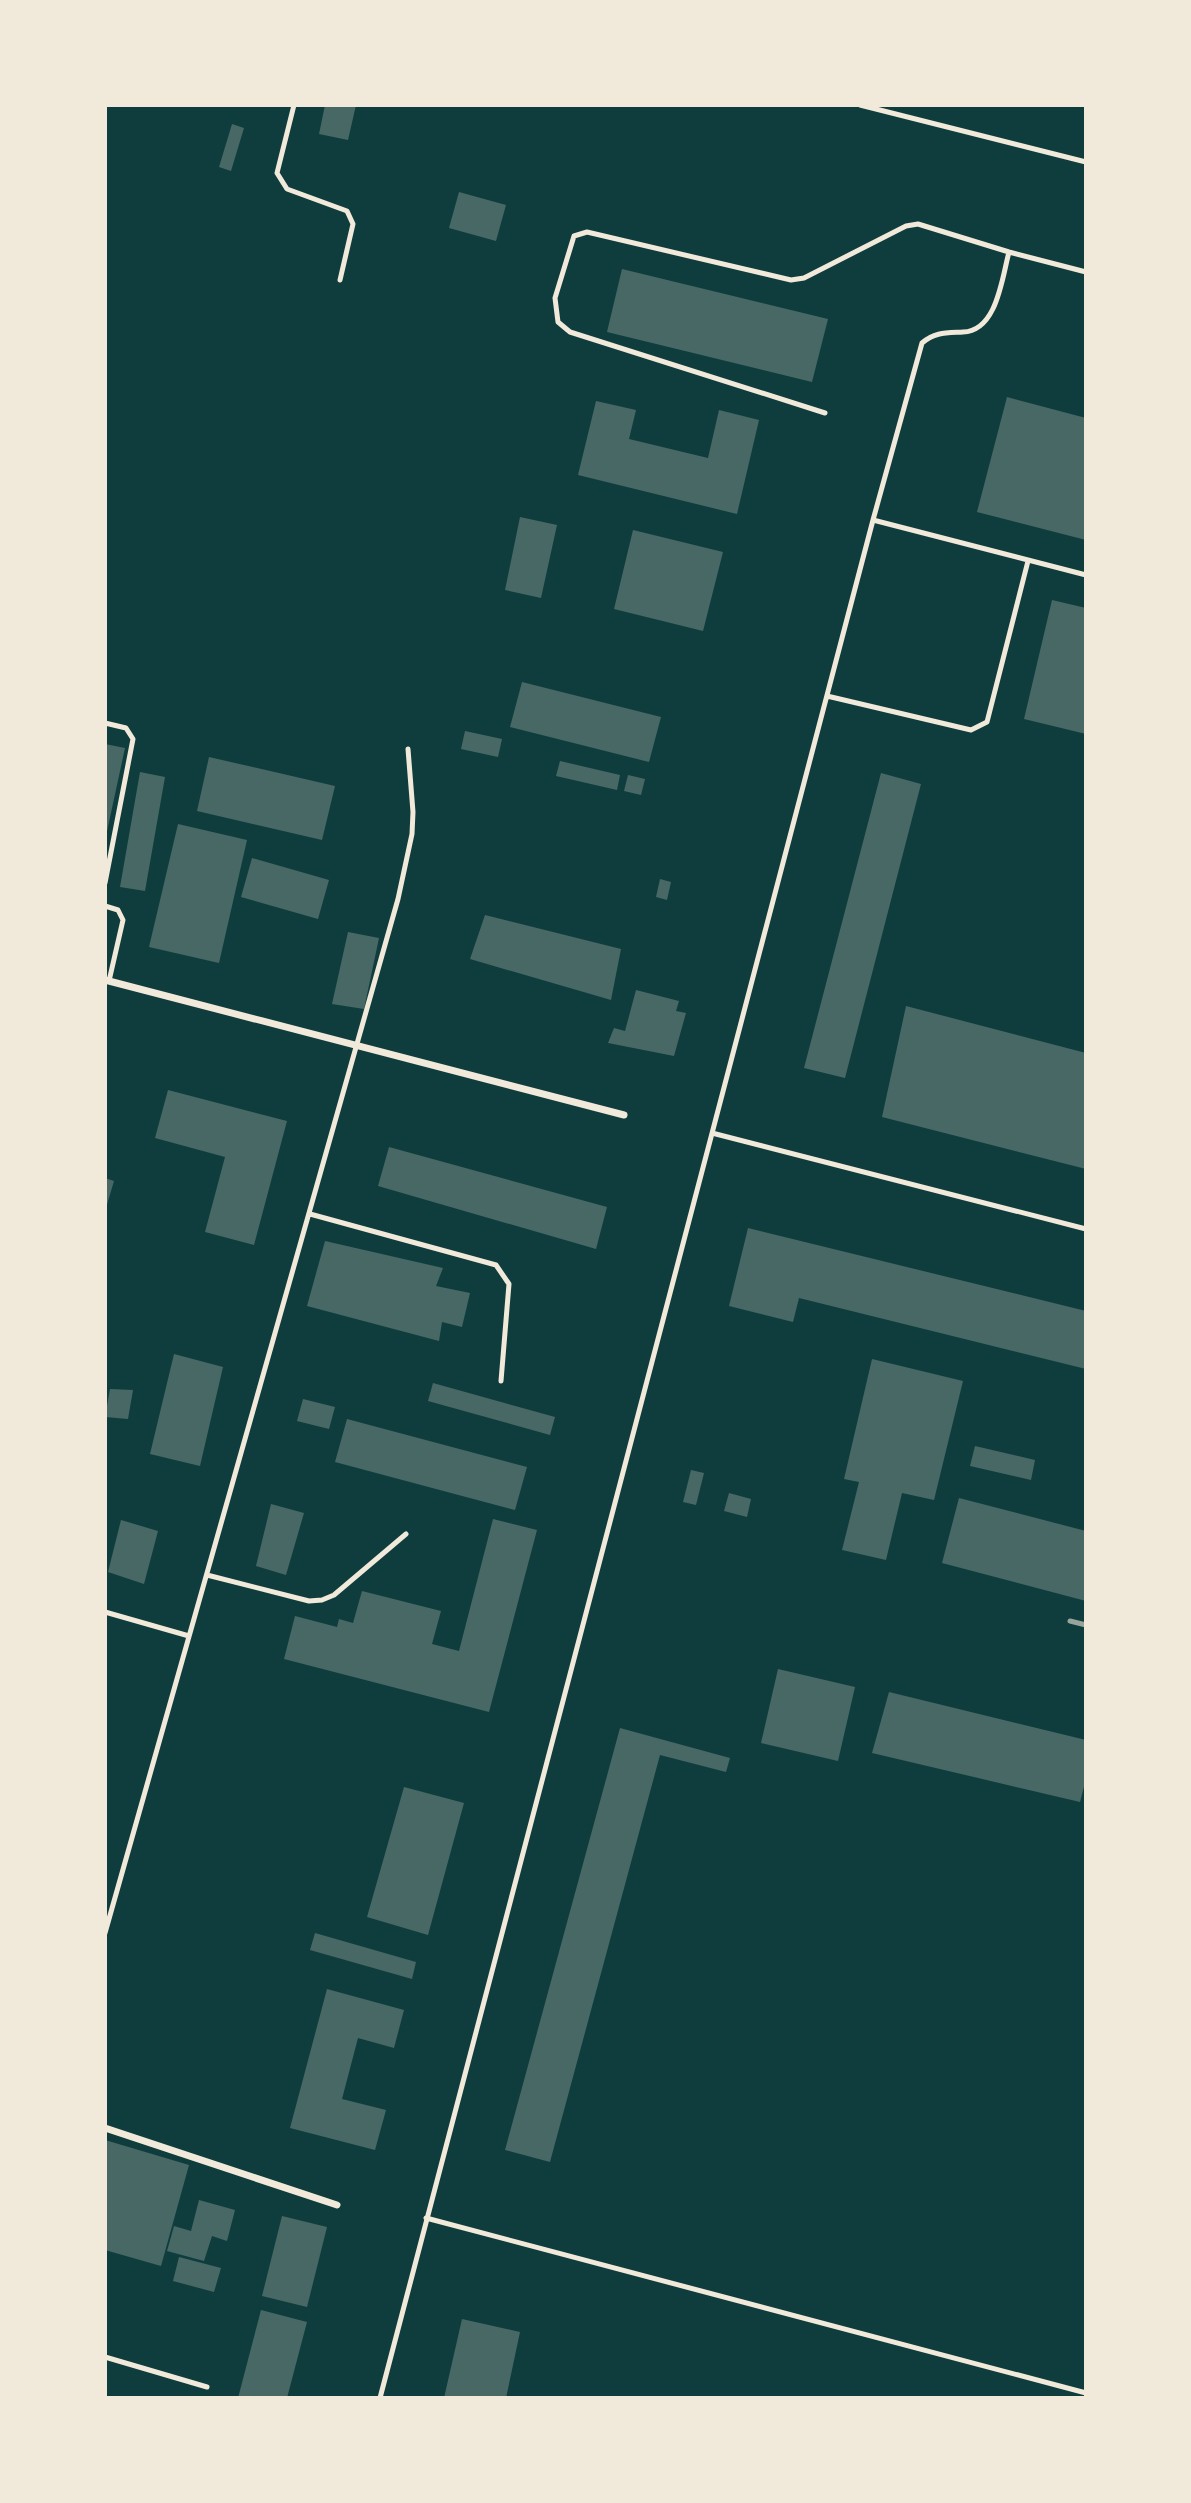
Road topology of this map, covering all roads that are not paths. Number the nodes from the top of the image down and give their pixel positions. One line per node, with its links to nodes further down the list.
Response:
1 (294, 105): 6 (lane)
2 (860, 105): 3 (lane)
3 (1086, 162)
4 (1009, 252): 5 (lane); 7 (lane); 8 (lane)
5 (1086, 272)
6 (340, 280)
7 (825, 413)
8 (873, 520): 9 (lane); 11 (lane)
9 (1028, 561): 10 (lane); 11 (lane)
10 (1086, 575)
11 (828, 696): 19 (lane)
12 (105, 723): 14 (lane)
13 (408, 749): 17 (lane)
14 (105, 883)
15 (105, 906): 16 (lane)
16 (107, 981): 17 (street)
17 (358, 1044): 18 (street); 20 (lane)
18 (624, 1115)
19 (712, 1133): 21 (lane); 30 (lane)
20 (310, 1214): 22 (lane); 24 (lane)
21 (1086, 1229)
22 (501, 1381)
23 (406, 1534): 24 (lane)
24 (207, 1575): 26 (lane)
25 (105, 1612): 26 (lane)
26 (189, 1636): 27 (lane)
27 (105, 1933)
28 (105, 2128): 29 (street)
29 (337, 2205)
30 (426, 2218): 33 (lane); 35 (lane)
31 (105, 2357): 32 (lane)
32 (207, 2387)
33 (1070, 2389): 34 (lane); 36 (lane)
34 (1086, 2393)
35 (380, 2398)
36 (1067, 2398)

